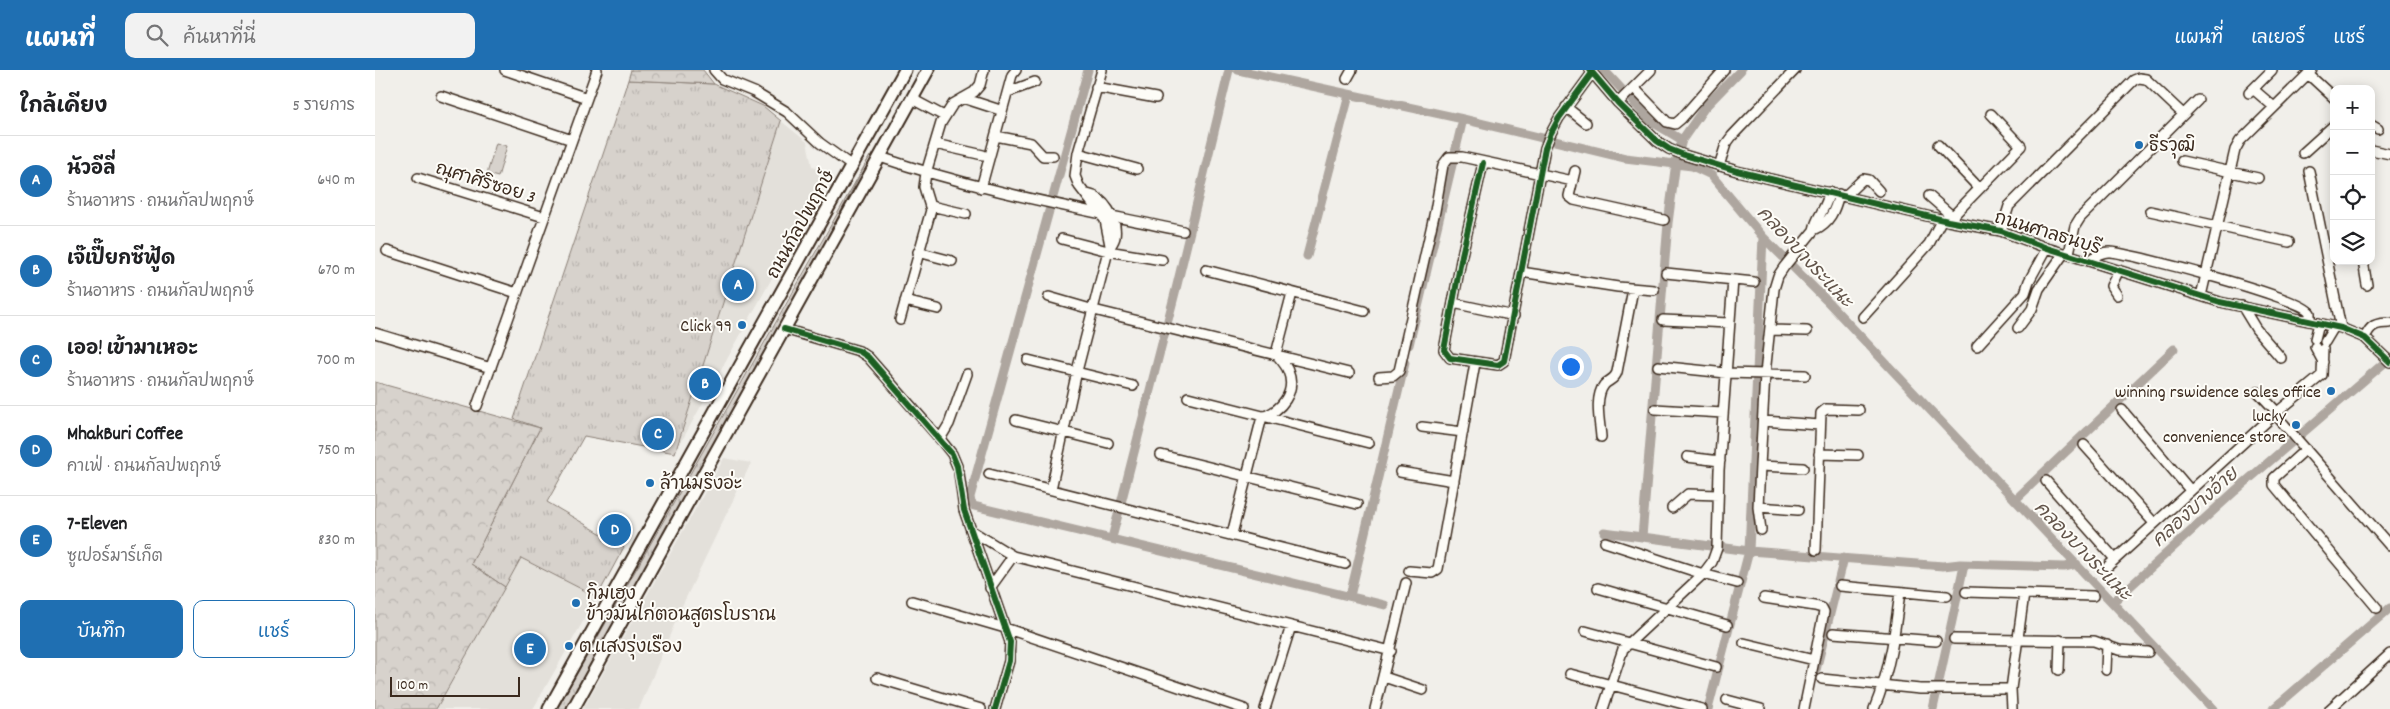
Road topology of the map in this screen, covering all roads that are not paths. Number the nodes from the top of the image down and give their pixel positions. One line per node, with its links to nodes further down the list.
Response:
1 (505, 70): 23 (street)
2 (597, 70): 23 (street)
3 (714, 70): 49 (street)
4 (905, 70): 49 (main road, ถนนกัลปพฤกษ์)
5 (928, 70): 26 (main road, ถนนกัลปพฤกษ์)
6 (984, 70): 24 (street)
7 (1016, 70): 19 (street)
8 (1102, 70): 18 (street)
9 (1352, 70): 16 (street)
10 (1651, 70): 20 (street)
11 (1725, 70): 20 (street)
12 (1795, 70): 50 (street)
13 (2272, 70): 29 (street)
14 (1591, 71): 20 (street); 28 (street)
15 (2310, 72): 21 (street); 29 (street)
16 (1347, 79)
17 (1035, 82): 19 (street)
18 (1096, 86): 25 (street); 41 (street)
19 (1008, 92): 36 (street)
20 (1627, 94): 50 (street, ถนนศาลธนบุรี)
21 (2330, 94)
22 (441, 96): 37 (street)
23 (587, 98): 37 (street)
24 (963, 98): 30 (street); 33 (street)
25 (1156, 98)
26 (912, 99): 33 (street); 46 (main road, ถนนกัลปพฤกษ์)
27 (2198, 100): 32 (street)
28 (1566, 107): 34 (street); 56 (street)
29 (2274, 107): 54 (street)
30 (997, 109)
31 (1991, 114): 61 (street)
32 (2183, 114): 78 (street); 85 (street)
33 (944, 116): 38 (street)
34 (1586, 123)
35 (2330, 129): 42 (street)
36 (996, 136): 45 (street); 60 (street)
37 (572, 140): 72 (street)
38 (935, 144): 44 (street); 55 (street)
39 (1938, 146): 61 (street)
40 (2375, 151): 43 (street)
41 (1078, 153): 51 (street); 64 (street)
42 (2303, 153)
43 (2390, 154)
44 (983, 155)
45 (1053, 156)
46 (880, 157): 55 (street); 120 (main road, ถนนกัลปพฤกษ์)
47 (2182, 161): 54 (street)
48 (1483, 163): 56 (street); 106 (street); 142 (street)
49 (852, 166): 240 (main road, ถนนกัลปพฤกษ์)
50 (1719, 166): 63 (street, ถนนศาลธนบุรี)
51 (1137, 168)
52 (2309, 170): 122 (street)
53 (1575, 171): 59 (street)
54 (2230, 172): 58 (street); 75 (street)
55 (926, 173): 60 (street); 67 (street)
56 (1540, 173): 59 (street); 92 (street)
57 (418, 178): 72 (street, ณุศาศิริซอย 3)
58 (2258, 178)
59 (1573, 181): 74 (street)
60 (981, 188): 69 (street)
61 (1979, 188): 73 (street)
62 (1879, 191): 65 (street)
63 (1829, 192): 65 (street, ถนนศาลธนบุรี); 76 (street)
64 (1087, 194): 69 (street); 71 (street)
65 (1842, 195): 73 (street, ถนนศาลธนบุรี); 76 (street)
66 (1929, 196): 73 (street)
67 (931, 206): 70 (street); 84 (street)
68 (2150, 211): 75 (street)
69 (1101, 213): 71 (street); 81 (street)
70 (966, 214)
71 (1112, 216): 77 (street); 81 (street)
72 (544, 217): 100 (street)
73 (1947, 219): 78 (street, ถนนศาลธนบุรี); 114 (street)
74 (1664, 220)
75 (2217, 226): 80 (street); 94 (street)
76 (1814, 230): 123 (street)
77 (1183, 231)
78 (2001, 231): 82 (street, ถนนศาลธนบุรี)
79 (1062, 240): 81 (street)
80 (2289, 242)
81 (1109, 248): 86 (street); 110 (street)
82 (2047, 248): 85 (street, ถนนศาลธนบุรี); 128 (street)
83 (387, 252): 100 (street)
84 (917, 252): 88 (street); 105 (street)
85 (2066, 253): 87 (street, ถนนศาลธนบุรี); 121 (street)
86 (1161, 260)
87 (2089, 260): 91 (street, ถนนศาลธนบุรี); 94 (street)
88 (952, 261)
89 (2364, 265): 97 (street)
90 (1206, 270): 101 (street)
91 (2119, 270): 102 (street); 103 (street, ถนนศาลธนบุรี)
92 (1521, 272): 98 (street); 113 (street)
93 (1666, 273): 95 (street)
94 (2205, 276): 103 (street); 107 (street)
95 (1733, 280): 96 (street); 119 (street)
96 (1754, 282)
97 (2367, 285)
98 (1633, 289): 99 (street); 159 (street)
99 (1654, 290)
100 (517, 293): 135 (street)
101 (1292, 293): 111 (street); 129 (street)
102 (2117, 295)
103 (2201, 296): 108 (street, ถนนศาลธนบุรี)
104 (1049, 297): 110 (street)
105 (905, 301): 109 (street); 115 (street)
106 (1453, 303): 113 (street); 133 (street)
107 (2295, 303): 112 (street); 117 (street)
108 (2242, 306): 112 (street, ถนนศาลธนบุรี); 130 (street)
109 (938, 309)
110 (1094, 310): 129 (street); 136 (street)
111 (1364, 311)
112 (2283, 315): 117 (street, ถนนศาลธนบุรี)
113 (1514, 316): 133 (street)
114 (1863, 317)
115 (900, 320)
116 (1663, 320): 119 (street)
117 (2314, 322): 122 (street, ถนนศาลธนบุรี); 127 (street)
118 (2390, 323): 126 (street)
119 (1729, 324): 138 (street)
120 (785, 328): 160 (street); 241 (main road, ถนนกัลปพฤกษ์)
121 (2018, 328)
122 (2337, 328): 126 (street, ถนนศาลธนบุรี); 127 (street)
123 (1770, 330): 124 (street); 140 (street)
124 (1807, 331)
125 (375, 333): 135 (street)
126 (2365, 338): 132 (street, ถนนศาลธนบุรี)
127 (2320, 344): 151 (street)
128 (1977, 346)
129 (1276, 354): 137 (street); 152 (street)
130 (2281, 358)
131 (1028, 360): 136 (street)
132 (2388, 361)
133 (1475, 363): 158 (street)
134 (1658, 366): 138 (street)
135 (491, 368): 146 (street)
136 (1077, 371): 143 (street); 157 (street)
137 (1349, 373)
138 (1726, 373): 140 (street); 150 (street)
139 (967, 374): 160 (street)
140 (1757, 374): 141 (street); 154 (street)
141 (1805, 375)
142 (1379, 377)
143 (1133, 386)
144 (2258, 392): 151 (street)
145 (1187, 397): 152 (street)
146 (477, 406)
147 (1655, 409): 150 (street)
148 (1859, 410): 155 (street)
149 (2122, 410): 178 (street)
150 (1723, 413): 169 (street)
151 (2276, 413): 164 (street); 178 (street)
152 (1262, 417): 162 (street); 174 (street)
153 (1016, 420): 157 (street)
154 (1763, 421): 155 (street); 170 (street)
155 (1820, 425): 165 (street)
156 (1422, 427): 158 (street)
157 (1064, 432): 161 (street); 177 (street)
158 (1463, 432): 175 (street)
159 (1601, 437)
160 (940, 439): 185 (street)
161 (1108, 443)
162 (1369, 443)
163 (2084, 445): 184 (street)
164 (2306, 449): 189 (street); 209 (street)
165 (1819, 454): 167 (street); 190 (street)
166 (1161, 455): 174 (street)
167 (1858, 455)
168 (1687, 457): 169 (street)
169 (1719, 461): 179 (street)
170 (1760, 466): 171 (street); 181 (street)
171 (1803, 468)
172 (1400, 472): 175 (street)
173 (989, 474): 177 (street)
174 (1246, 476): 180 (street); 187 (street)
175 (1455, 481): 195 (street)
176 (2046, 481): 192 (street)
177 (1051, 488): 187 (street)
178 (2190, 490): 184 (street)
179 (1719, 495): 182 (street); 196 (street)
180 (1357, 504)
181 (1758, 507): 183 (street); 186 (street)
182 (1672, 508)
183 (1798, 510)
184 (2154, 523): 192 (street)
185 (971, 530): 191 (street); 200 (street)
186 (1761, 530)
187 (1232, 534): 193 (street)
188 (1605, 542): 196 (street)
189 (2390, 546)
190 (1816, 550)
191 (1013, 556): 200 (street); 212 (street)
192 (2115, 559): 194 (street)
193 (1345, 564)
194 (2108, 566)
195 (1409, 571)
196 (1703, 574): 197 (street); 210 (street)
197 (1737, 582)
198 (1406, 583): 224 (street)
199 (1840, 586): 202 (street)
200 (990, 588): 213 (street)
201 (1598, 588): 210 (street)
202 (1901, 592): 205 (street); 216 (street)
203 (1966, 592): 204 (street)
204 (2024, 594): 206 (street); 218 (street)
205 (1947, 596)
206 (2093, 596)
207 (1763, 598): 227 (street)
208 (912, 601): 213 (street)
209 (2377, 608)
210 (1667, 609): 211 (street); 221 (street)
211 (1727, 625)
212 (1291, 626): 224 (street); 245 (street)
213 (1005, 628): 243 (street); 244 (street)
214 (1585, 631): 221 (street)
215 (1833, 633): 216 (street)
216 (1895, 639): 220 (street); 236 (street)
217 (1955, 639): 218 (street)
218 (2017, 640): 219 (street); 237 (street)
219 (2060, 640): 223 (street); 229 (street)
220 (1936, 641)
221 (1628, 643): 228 (street); 235 (street)
222 (1744, 643): 227 (street)
223 (2107, 645): 225 (street); 230 (street)
224 (1391, 651): 232 (street)
225 (2148, 652)
226 (2390, 654): 253 (street)
227 (1814, 660): 250 (street)
228 (1716, 667)
229 (2059, 670)
230 (2106, 670)
231 (1570, 674): 235 (street)
232 (1384, 677): 238 (street); 246 (street)
233 (877, 678): 242 (street)
234 (1822, 679): 236 (street)
235 (1610, 684): 247 (street); 248 (street)
236 (1883, 686): 237 (street); 251 (street)
237 (2011, 689): 252 (street)
238 (1423, 690)
239 (1727, 700): 249 (street)
240 (549, 709)
241 (573, 709)
242 (981, 709)
243 (995, 709)
244 (1244, 709)
245 (1265, 709)
246 (1375, 709)
247 (1603, 709)
248 (1702, 709)
249 (1761, 709)
250 (1804, 709)
251 (1874, 709)
252 (2012, 709)
253 (2330, 709)

